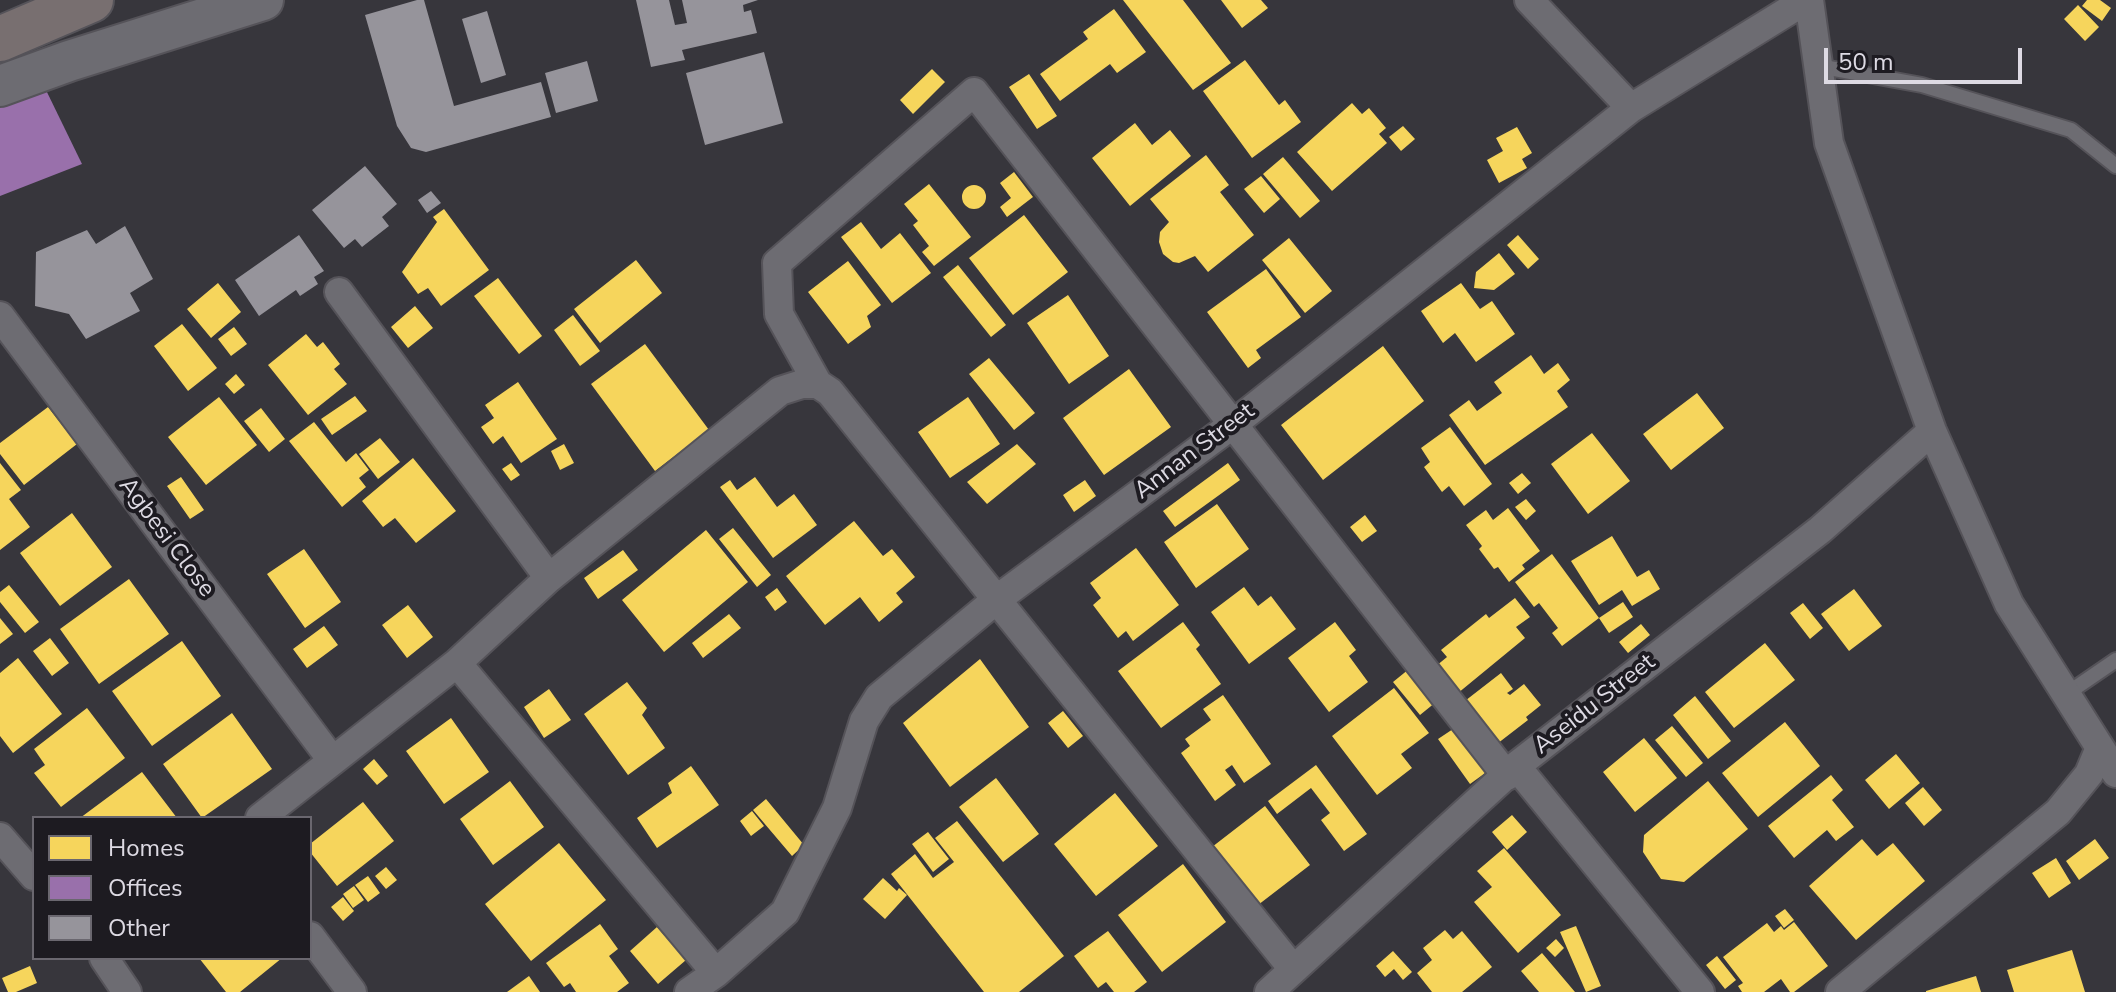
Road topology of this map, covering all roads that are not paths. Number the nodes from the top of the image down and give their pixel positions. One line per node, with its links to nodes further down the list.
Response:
1 (91, 0): 5 (highway)
2 (263, 0): 7 (street)
3 (1529, 0): 8 (street)
4 (1807, 0): 6 (street); 8 (street, Annan Street)
5 (0, 39)
6 (1818, 66): 9 (lane); 14 (street)
7 (0, 86)
8 (1631, 108): 13 (street, Annan Street)
9 (2115, 164)
10 (339, 292): 15 (street)
11 (0, 316): 20 (street, Agbesi Close)
12 (818, 384): 13 (street); 15 (street); 16 (street)
13 (1232, 425): 16 (street, Annan Street); 22 (street)
14 (1932, 431): 19 (street); 22 (street, Aseidu Street)
15 (549, 578): 18 (street)
16 (996, 600): 28 (street); 29 (street, Annan Street)
17 (2116, 660): 19 (lane)
18 (457, 663): 20 (street); 29 (street)
19 (2065, 695): 21 (street)
20 (332, 760): 23 (street)
21 (2108, 762): 35 (street)
22 (1512, 771): 28 (street, Aseidu Street); 34 (street)
23 (262, 816)
24 (0, 837): 25 (street)
25 (32, 874)
26 (312, 939): 31 (street)
27 (105, 960): 30 (street)
28 (1293, 969): 33 (street, Aseidu Street)
29 (716, 973): 32 (street, Annan Street)
30 (127, 992)
31 (352, 992)
32 (689, 992)
33 (1269, 992)
34 (1700, 992)
35 (1840, 992)

